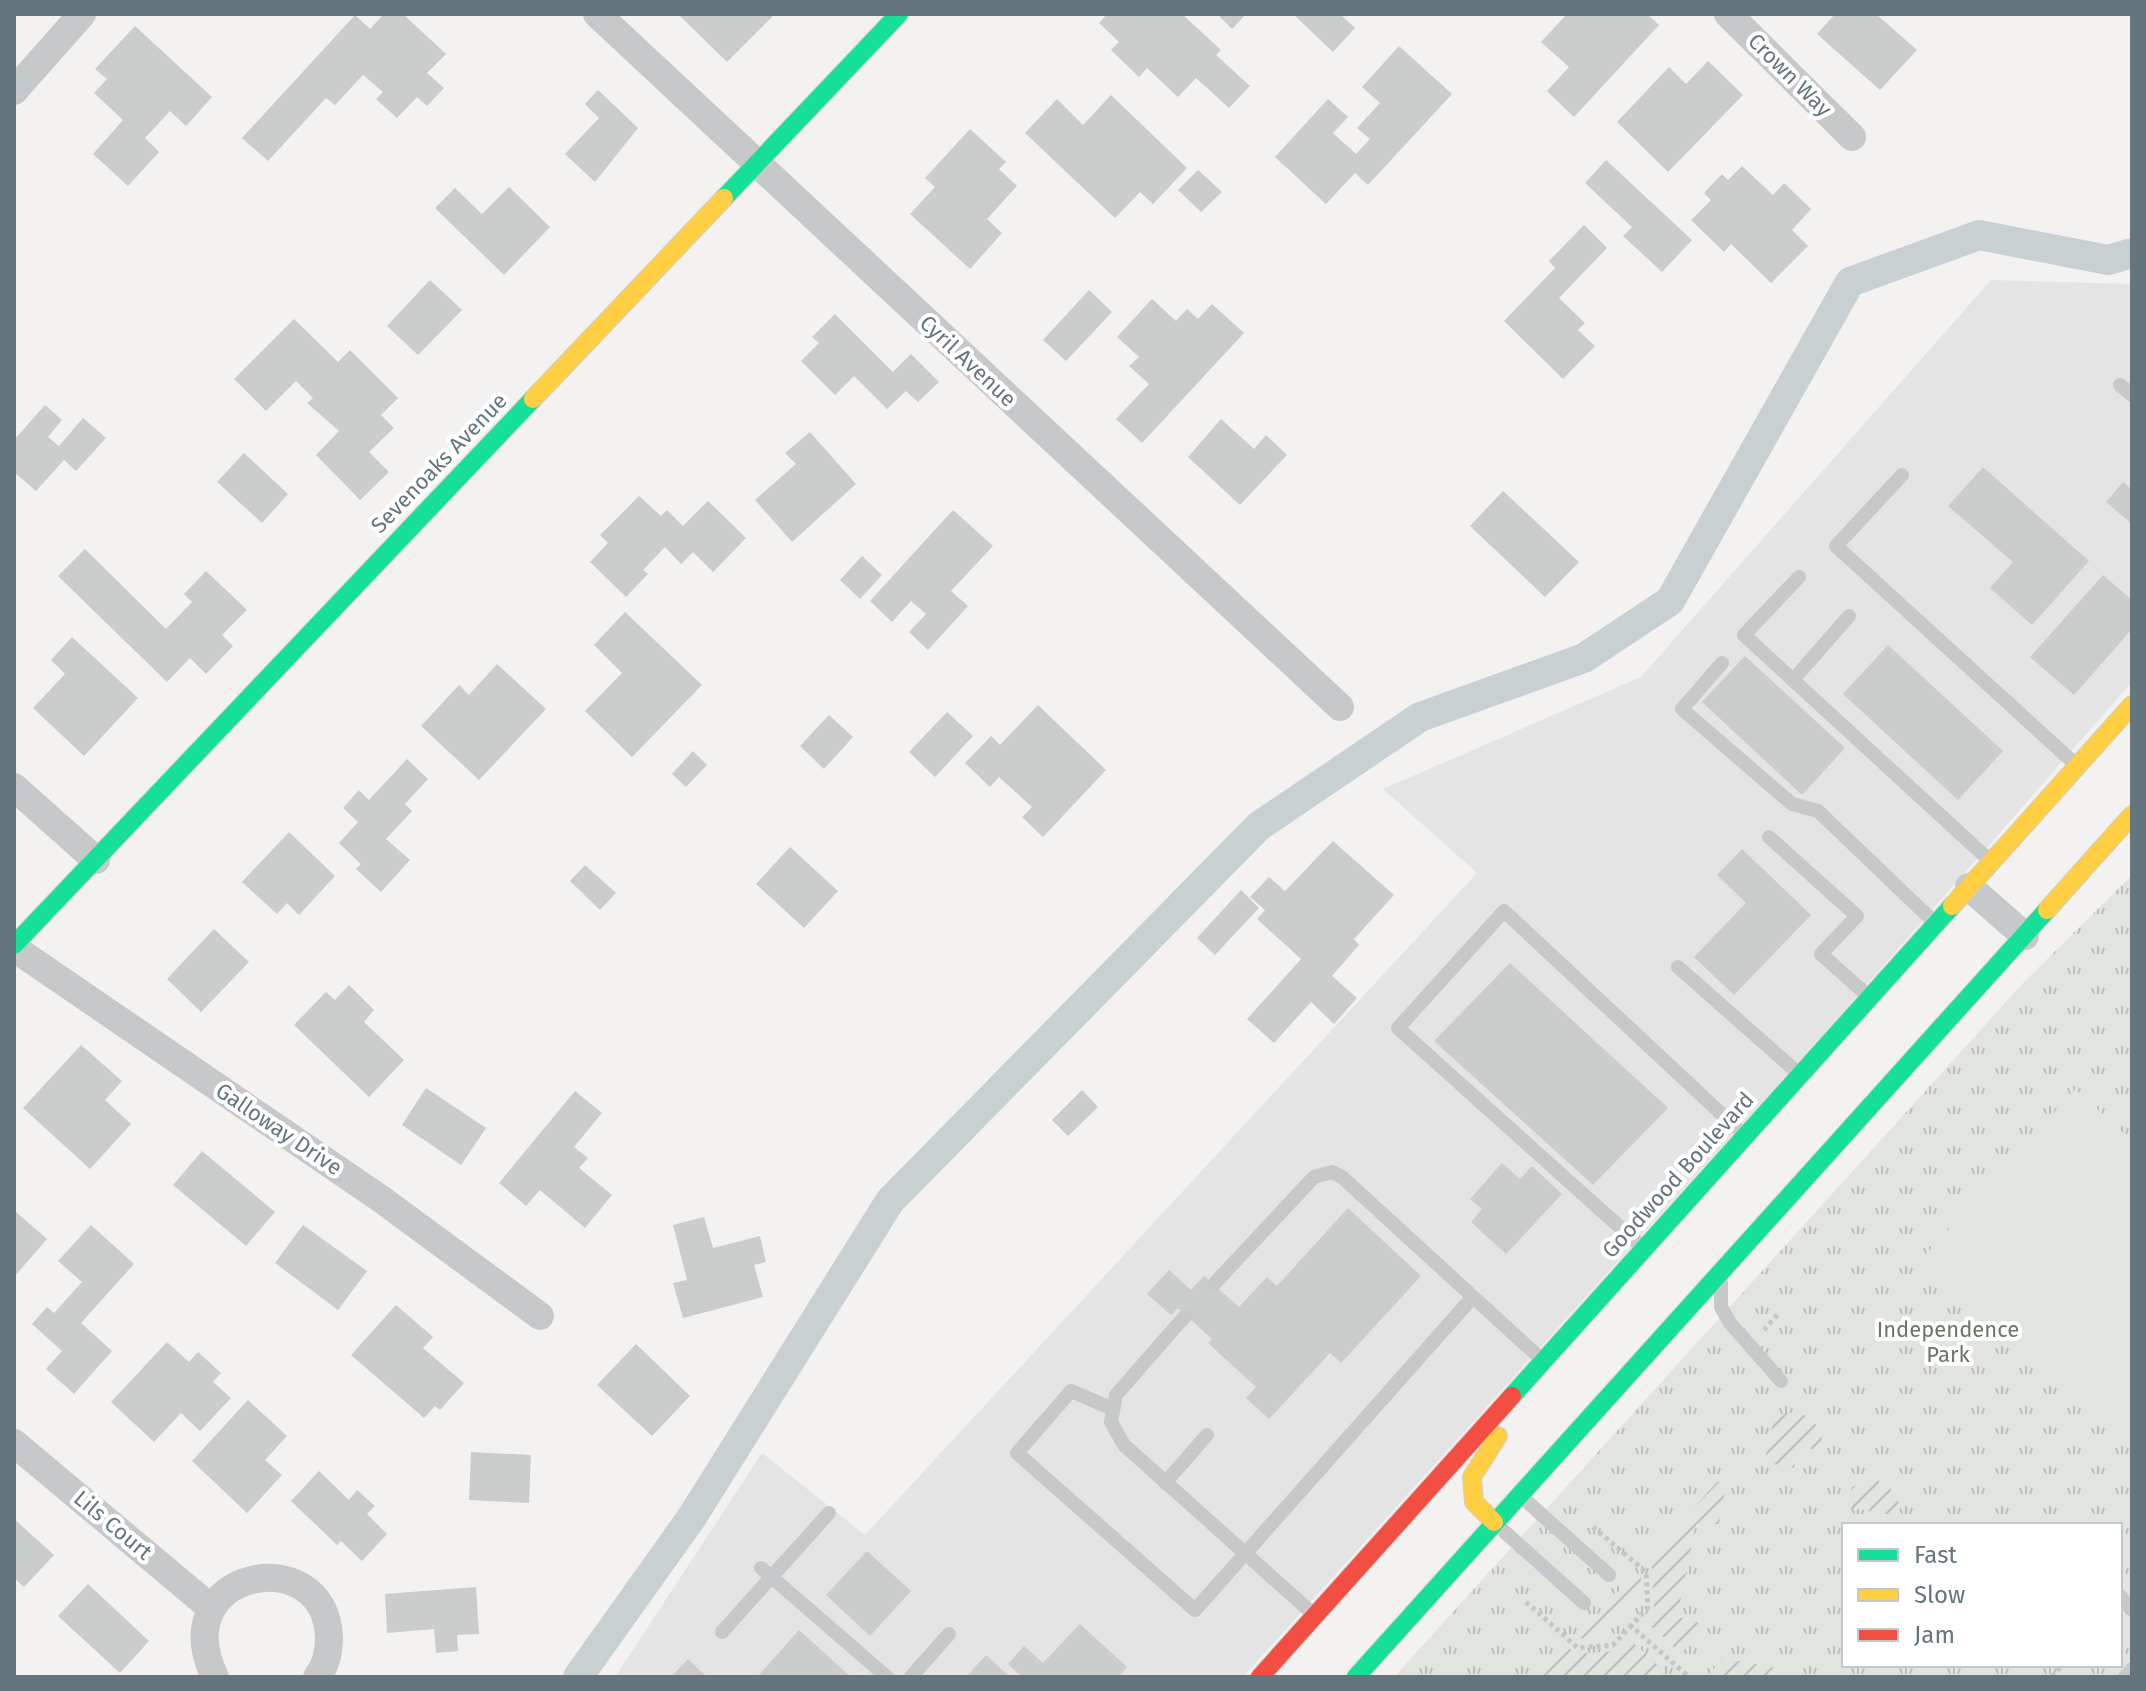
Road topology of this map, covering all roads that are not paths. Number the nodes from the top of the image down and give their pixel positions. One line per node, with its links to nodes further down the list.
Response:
1 (82, 14): 5 (street)
2 (597, 14): 7 (street, Cyril Avenue)
3 (899, 14): 7 (main road, Sevenoaks Avenue)
4 (1728, 14): 6 (street, Crown Way)
5 (14, 91)
6 (1852, 137)
7 (756, 165): 14 (street, Cyril Avenue); 19 (main road, Sevenoaks Avenue)
8 (1902, 475): 15 (lane)
9 (1799, 577): 12 (lane)
10 (1849, 616): 12 (lane)
11 (1722, 663): 22 (lane)
12 (1793, 680): 20 (lane)
13 (2132, 705): 15 (main road, Goodwood Boulevard)
14 (1340, 707)
15 (2077, 766): 20 (main road, Goodwood Boulevard)
16 (14, 787): 19 (street)
17 (2132, 817): 23 (main road)
18 (1769, 837): 26 (lane)
19 (96, 860): 24 (main road, Sevenoaks Avenue)
20 (1991, 862): 21 (main road, Goodwood Boulevard)
21 (1969, 887): 22 (main road, Goodwood Boulevard); 23 (street)
22 (1936, 924): 26 (main road, Goodwood Boulevard)
23 (2025, 936): 30 (main road)
24 (14, 947): 34 (street, Galloway Drive)
25 (1678, 967): 27 (lane)
26 (1870, 998): 27 (main road, Goodwood Boulevard)
27 (1800, 1075): 28 (main road, Goodwood Boulevard)
28 (1746, 1136): 29 (main road, Goodwood Boulevard); 29 (lane)
29 (1645, 1249): 35 (main road, Goodwood Boulevard)
30 (1721, 1275): 36 (lane); 41 (main road)
31 (1214, 1284): 32 (lane)
32 (1467, 1293): 35 (lane); 44 (lane)
33 (1186, 1315): 37 (lane)
34 (540, 1316)
35 (1544, 1361): 43 (main road); 49 (main road, Goodwood Boulevard)
36 (1781, 1381)
37 (1113, 1409): 40 (lane); 44 (lane)
38 (1207, 1435): 40 (lane)
39 (14, 1443): 48 (street, Lils Court)
40 (1163, 1480): 44 (lane)
41 (1519, 1494): 43 (main road); 46 (lane)
42 (829, 1513): 45 (lane)
43 (1494, 1522): 47 (lane); 58 (main road)
44 (1246, 1555): 49 (lane)
45 (766, 1572): 50 (lane); 55 (lane)
46 (1609, 1575)
47 (1584, 1603)
48 (211, 1608): 53 (street); 54 (street)
49 (1315, 1616): 57 (main road, Goodwood Boulevard)
50 (722, 1632)
51 (949, 1634): 56 (lane)
52 (2132, 1669): 59 (lane)
53 (215, 1677)
54 (317, 1677)
55 (887, 1677)
56 (911, 1677)
57 (1260, 1677)
58 (1356, 1677)
59 (2125, 1677)

